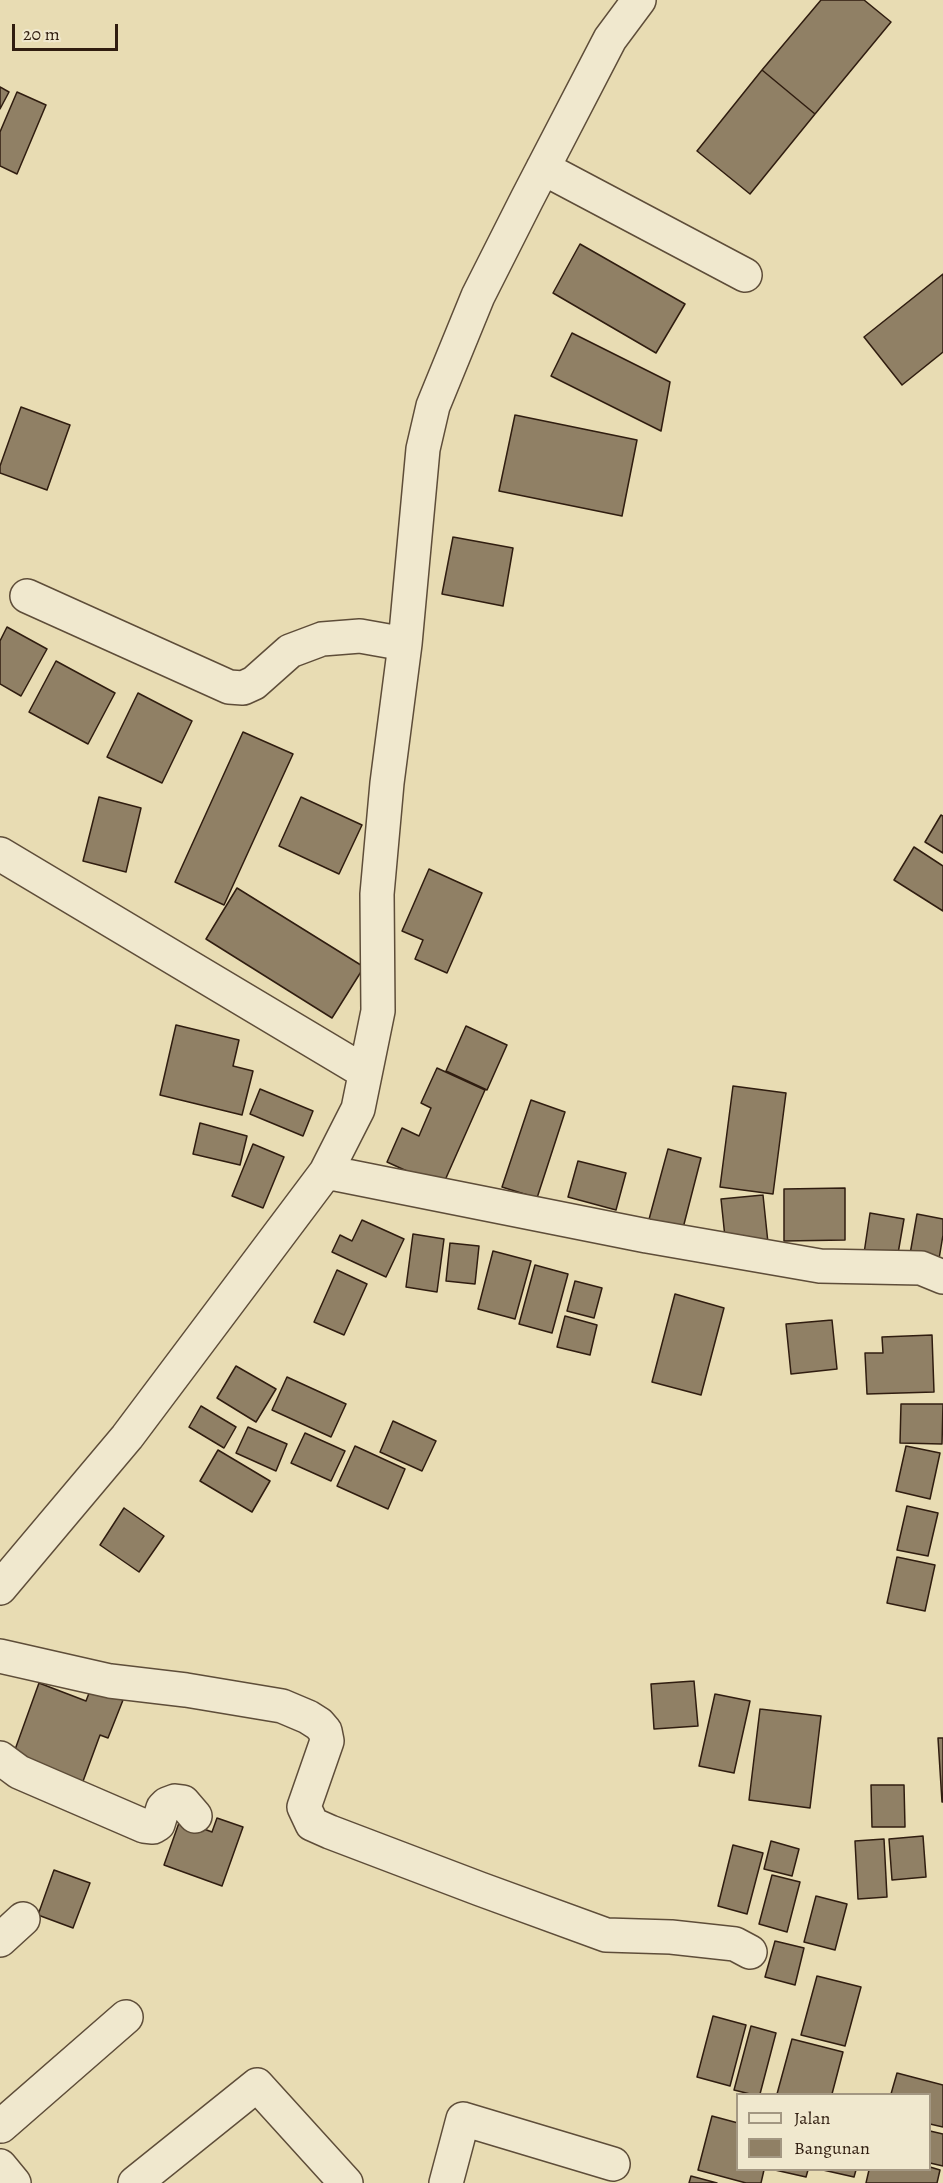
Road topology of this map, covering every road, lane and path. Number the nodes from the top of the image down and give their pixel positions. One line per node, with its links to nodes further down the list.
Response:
1 (639, 0): 2 (street)
2 (543, 168): 3 (street); 5 (street)
3 (745, 275)
4 (27, 596): 5 (street)
5 (405, 644): 7 (street)
6 (0, 854): 7 (street)
7 (365, 1072): 8 (street)
8 (326, 1172): 9 (street); 10 (street)
9 (943, 1276)
10 (0, 1588)
11 (0, 1656): 14 (street)
12 (0, 1758): 13 (street)
13 (195, 1816)
14 (750, 1952)
15 (126, 2017): 16 (street)
16 (0, 2126)
17 (613, 2164): 22 (street)
18 (0, 2166): 20 (street)
19 (156, 2176): 21 (street)
20 (14, 2183)
21 (346, 2183)
22 (446, 2183)

